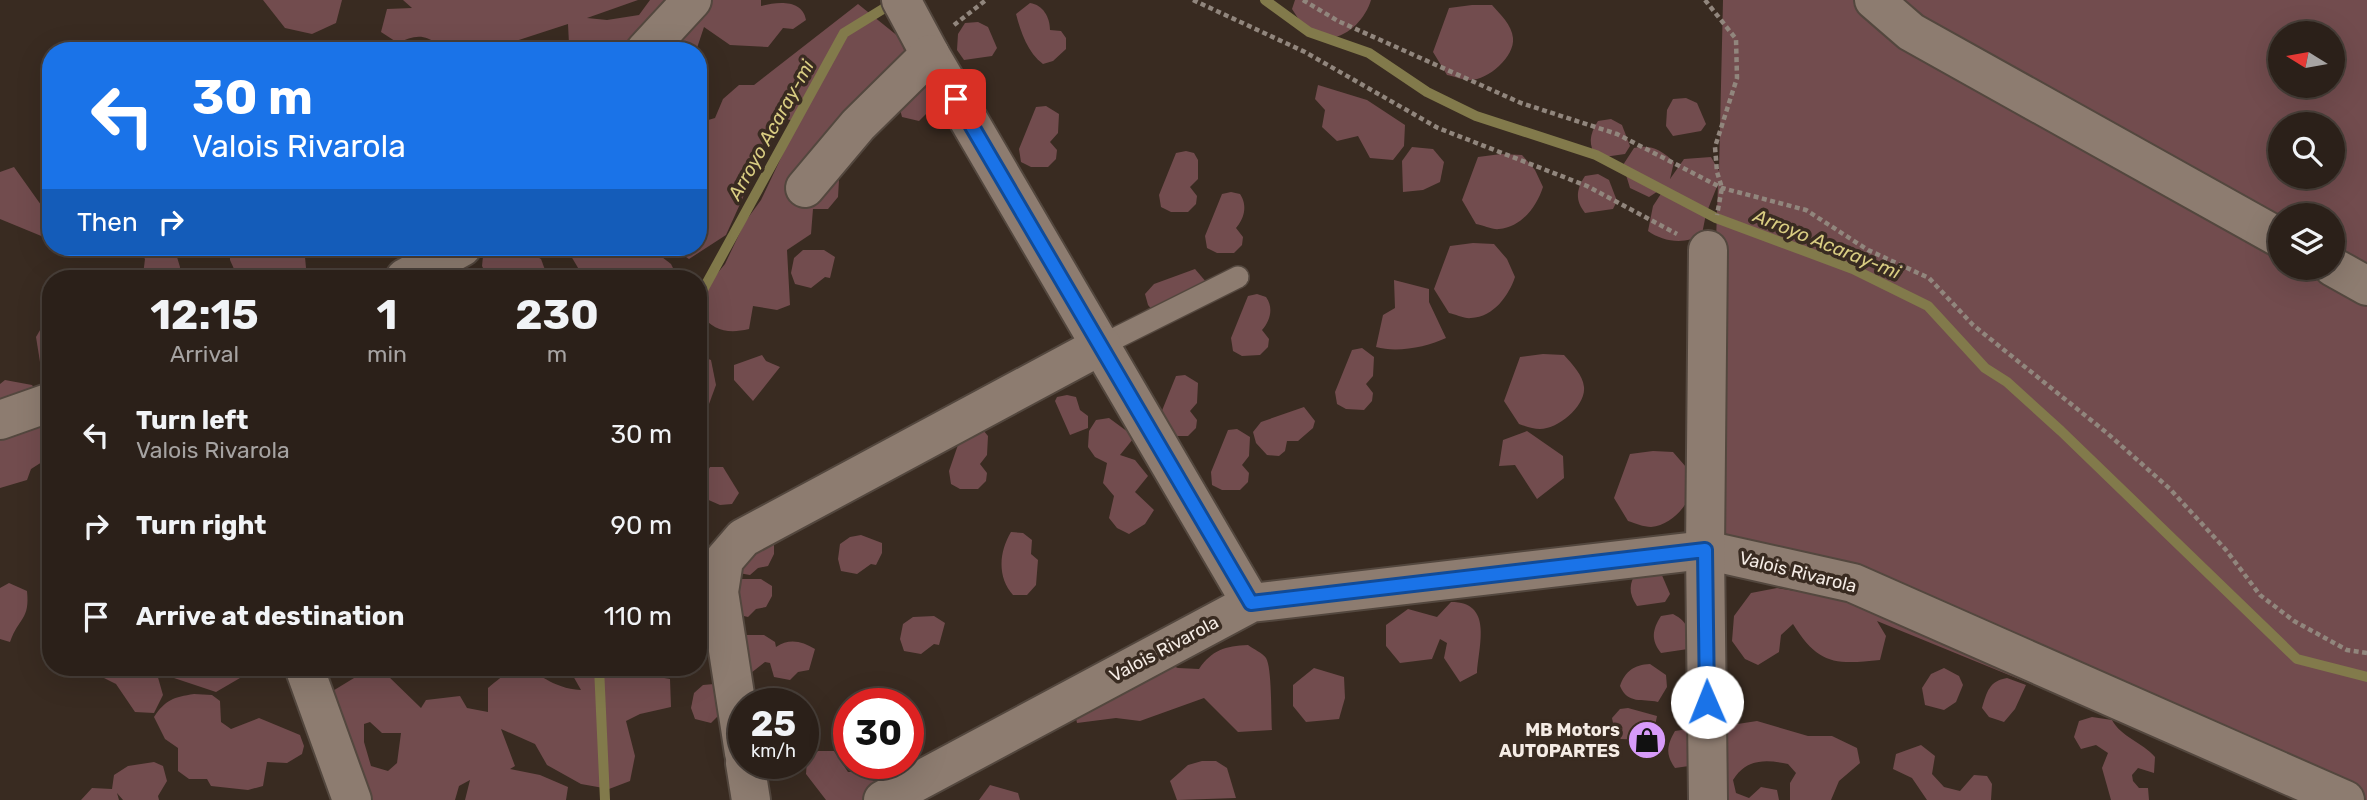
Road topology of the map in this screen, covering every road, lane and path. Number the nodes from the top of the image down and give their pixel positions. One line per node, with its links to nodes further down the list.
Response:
1 (692, 0): 7 (street)
2 (1193, 0): 11 (path)
3 (1303, 0): 9 (path)
4 (1705, 0): 9 (path)
5 (1874, 0): 10 (street)
6 (916, 28): 8 (street); 17 (street)
7 (653, 42)
8 (805, 188)
9 (1722, 188): 22 (path)
10 (2268, 231)
11 (1708, 250): 20 (street)
12 (445, 256): 13 (street)
13 (420, 270)
14 (2345, 274): 16 (street)
15 (1238, 277): 17 (lane)
16 (2367, 286)
17 (1102, 345): 21 (street); 24 (street)
18 (42, 405): 19 (street)
19 (0, 420)
20 (1705, 550): 21 (street, Valois Rivarola); 29 (street); 30 (street, Valois Rivarola)
21 (1251, 603): 28 (street, Valois Rivarola)
22 (2367, 653)
23 (307, 676): 26 (street)
24 (734, 688)
25 (748, 779): 27 (street)
26 (352, 800)
27 (751, 800)
28 (883, 800)
29 (1708, 800)
30 (2344, 800)

